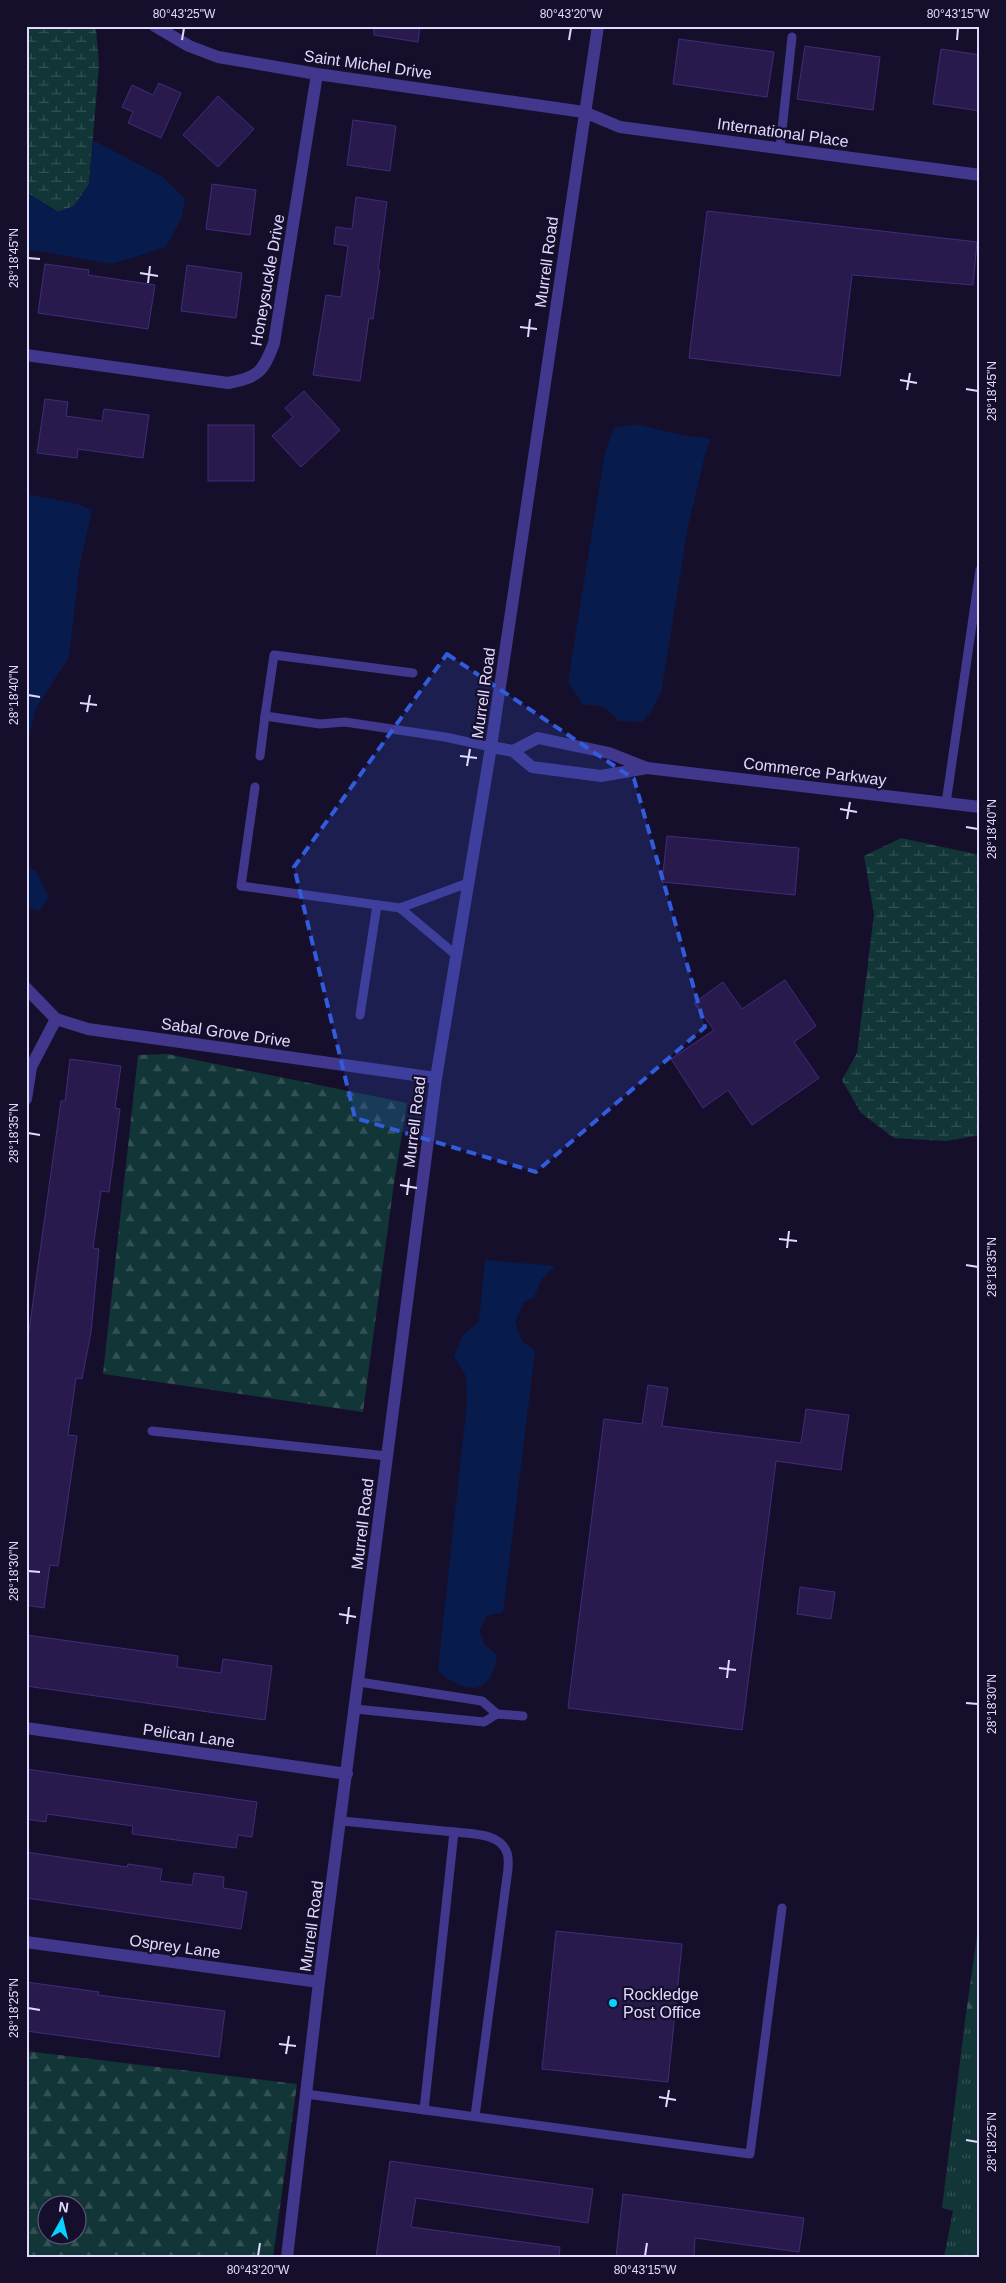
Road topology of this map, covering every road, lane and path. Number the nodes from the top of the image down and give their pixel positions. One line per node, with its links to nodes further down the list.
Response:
1 (154, 26): 4 (street, Saint Michel Drive)
2 (598, 26): 5 (street, Murrell Road)
3 (792, 38): 6 (lane)
4 (317, 74): 5 (street, Saint Michel Drive); 8 (street, Honeysuckle Drive)
5 (584, 112): 6 (street, International Place); 12 (street, Murrell Road)
6 (780, 148): 7 (street, International Place)
7 (980, 175)
8 (26, 354)
9 (980, 570): 17 (lane)
10 (413, 673): 11 (lane)
11 (265, 716): 12 (lane); 14 (lane)
12 (491, 747): 13 (street); 19 (street, Murrell Road)
13 (513, 751): 15 (street, Commerce Parkway); 15 (street, Commerce Parkway)
14 (260, 756)
15 (647, 768): 17 (street, Commerce Parkway)
16 (255, 787): 20 (lane)
17 (946, 803): 18 (street, Commerce Parkway)
18 (980, 807)
19 (468, 883): 21 (lane); 22 (street, Murrell Road)
20 (377, 905): 21 (lane); 24 (lane)
21 (400, 908): 22 (lane)
22 (456, 955): 26 (street, Murrell Road)
23 (26, 988): 25 (street, Sabal Grove Drive)
24 (360, 1015)
25 (56, 1019): 26 (street, Sabal Grove Drive); 27 (street)
26 (436, 1078): 29 (street, Murrell Road)
27 (26, 1099)
28 (152, 1431): 29 (lane)
29 (387, 1456): 30 (street, Murrell Road)
30 (359, 1682): 31 (street, Murrell Road); 32 (lane)
31 (355, 1709): 32 (lane); 35 (street, Murrell Road)
32 (497, 1714): 33 (lane)
33 (523, 1716)
34 (26, 1728): 35 (street, Pelican Lane)
35 (348, 1774): 36 (street, Murrell Road)
36 (342, 1821): 37 (lane); 40 (street, Murrell Road)
37 (454, 1832): 42 (lane); 43 (lane)
38 (782, 1908): 43 (lane)
39 (26, 1942): 40 (street, Osprey Lane)
40 (319, 1982): 41 (street, Murrell Road)
41 (306, 2094): 42 (lane); 44 (street, Murrell Road)
42 (424, 2110): 43 (lane)
43 (475, 2116)
44 (287, 2257)

